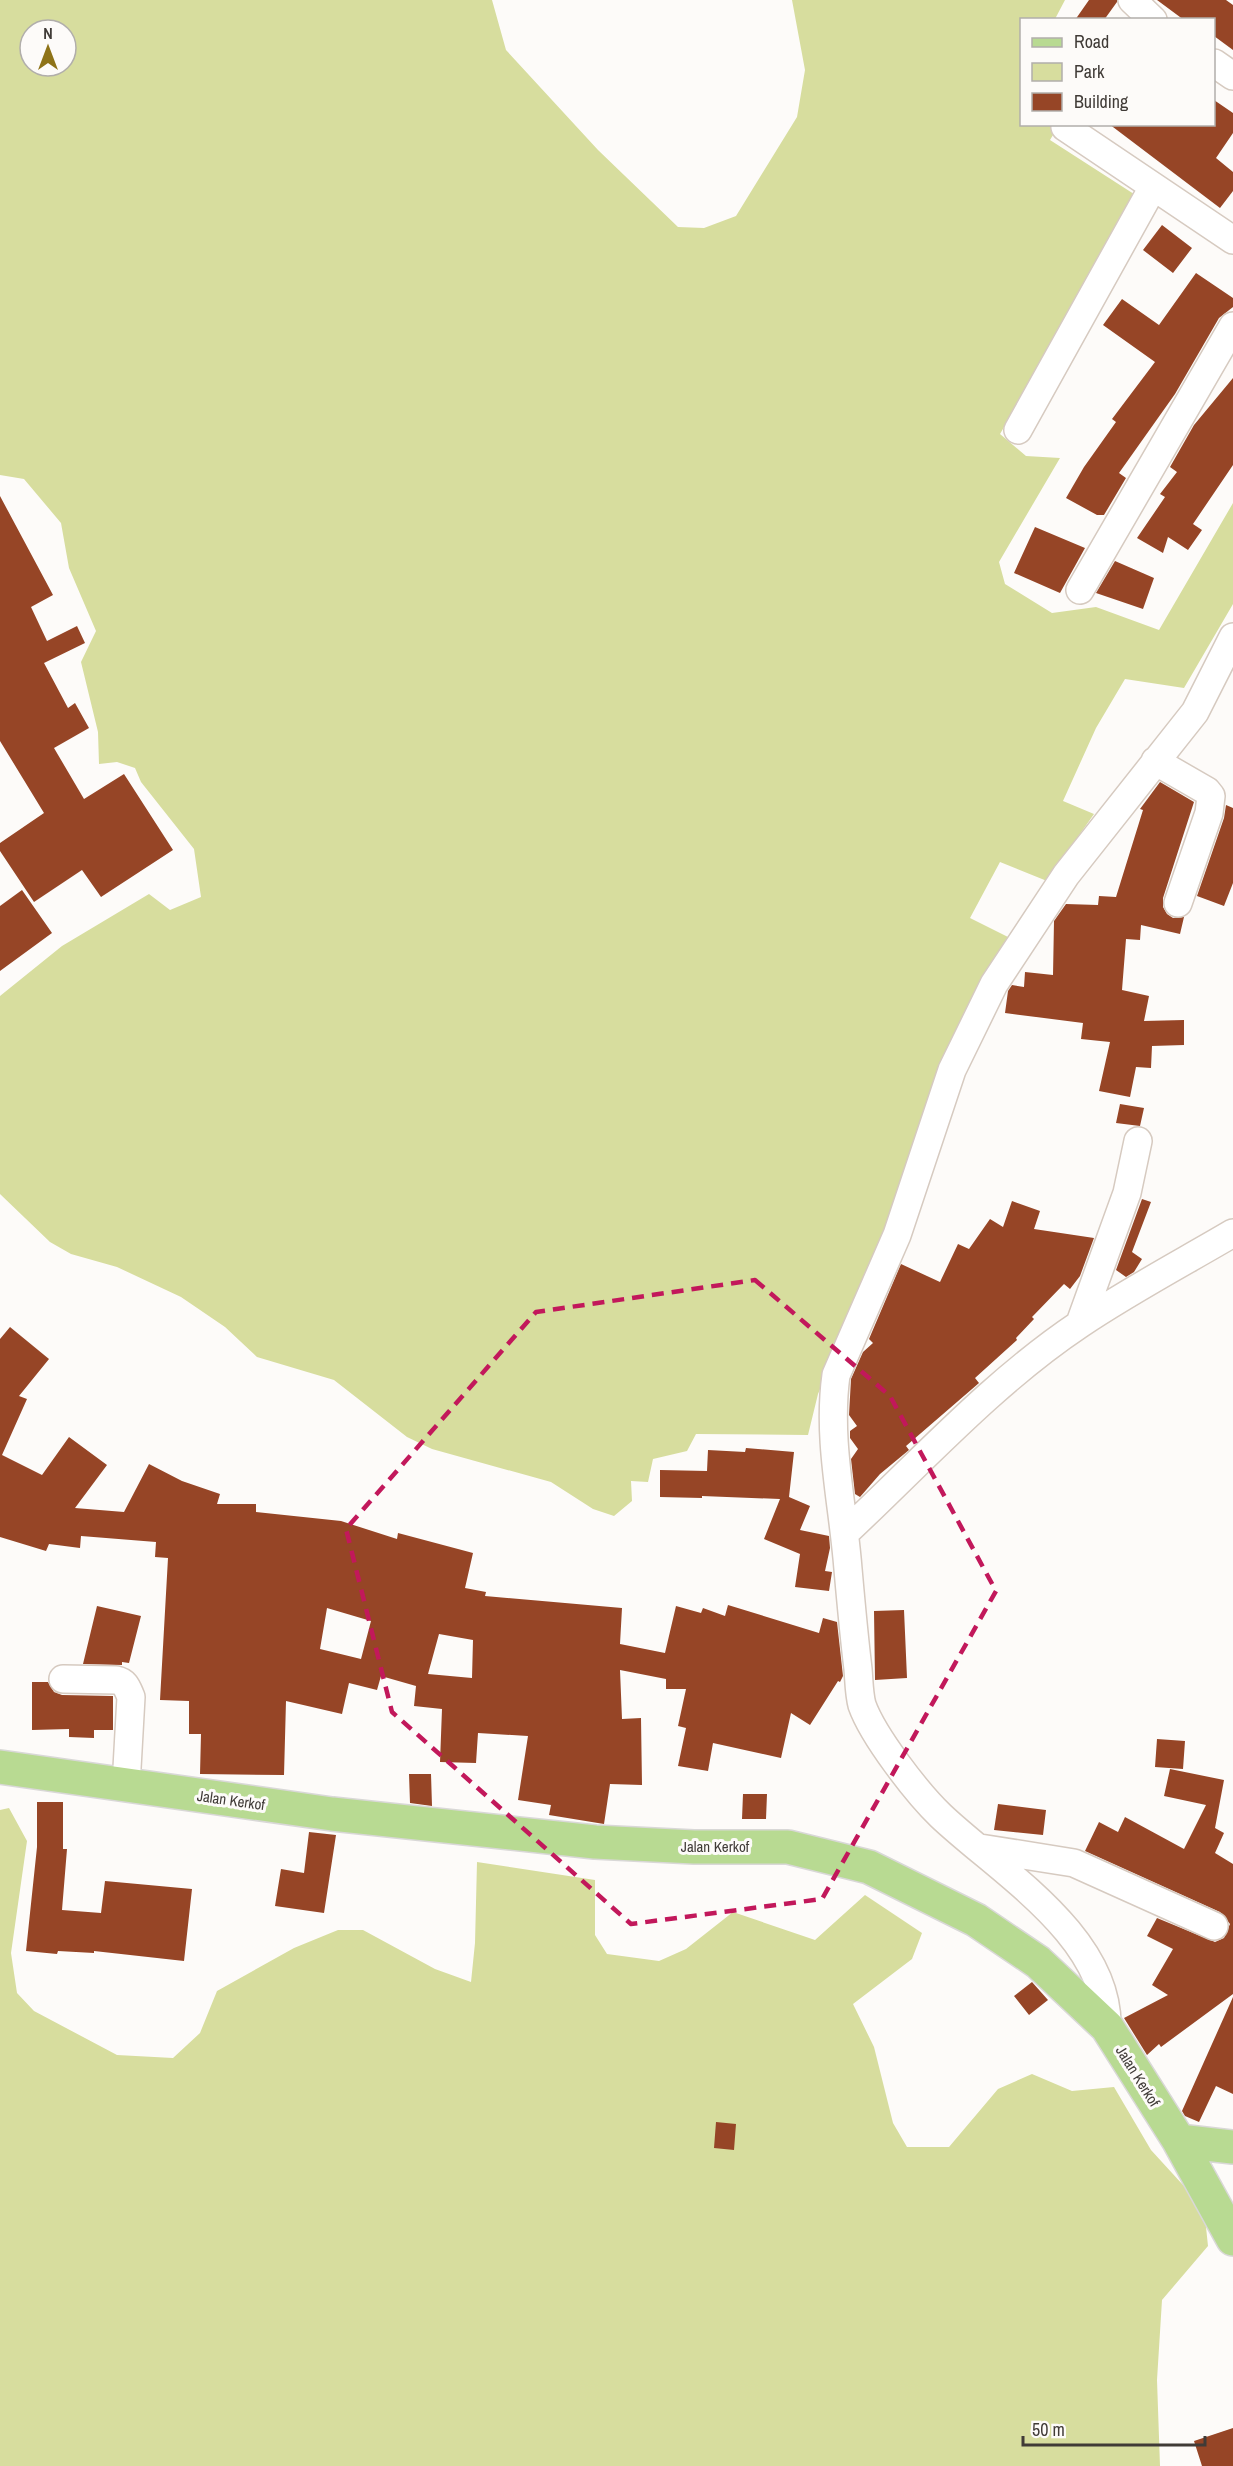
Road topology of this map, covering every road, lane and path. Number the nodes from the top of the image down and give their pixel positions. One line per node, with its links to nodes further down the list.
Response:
1 (1132, 0): 2 (street)
2 (1151, 18)
3 (1215, 64): 4 (street)
4 (1233, 76)
5 (1065, 127): 6 (street)
6 (1153, 187): 7 (street); 9 (street)
7 (1233, 240)
8 (1233, 326): 10 (street)
9 (1018, 430)
10 (1080, 590)
11 (1233, 637): 12 (street)
12 (1155, 761): 13 (street); 17 (street)
13 (1178, 903)
14 (1138, 1141): 16 (street)
15 (1233, 1233): 16 (street)
16 (1080, 1323): 17 (street)
17 (845, 1533): 21 (street)
18 (63, 1679): 20 (street)
19 (13, 1769): 20 (main road, Jalan Kerkof)
20 (126, 1786): 23 (main road, Jalan Kerkof)
21 (980, 1848): 22 (street); 23 (street)
22 (1214, 1926)
23 (1107, 2027): 24 (main road, Jalan Kerkof)
24 (1179, 2141): 25 (main road); 26 (main road, Jalan Kerkof)
25 (1233, 2147)
26 (1233, 2239)

